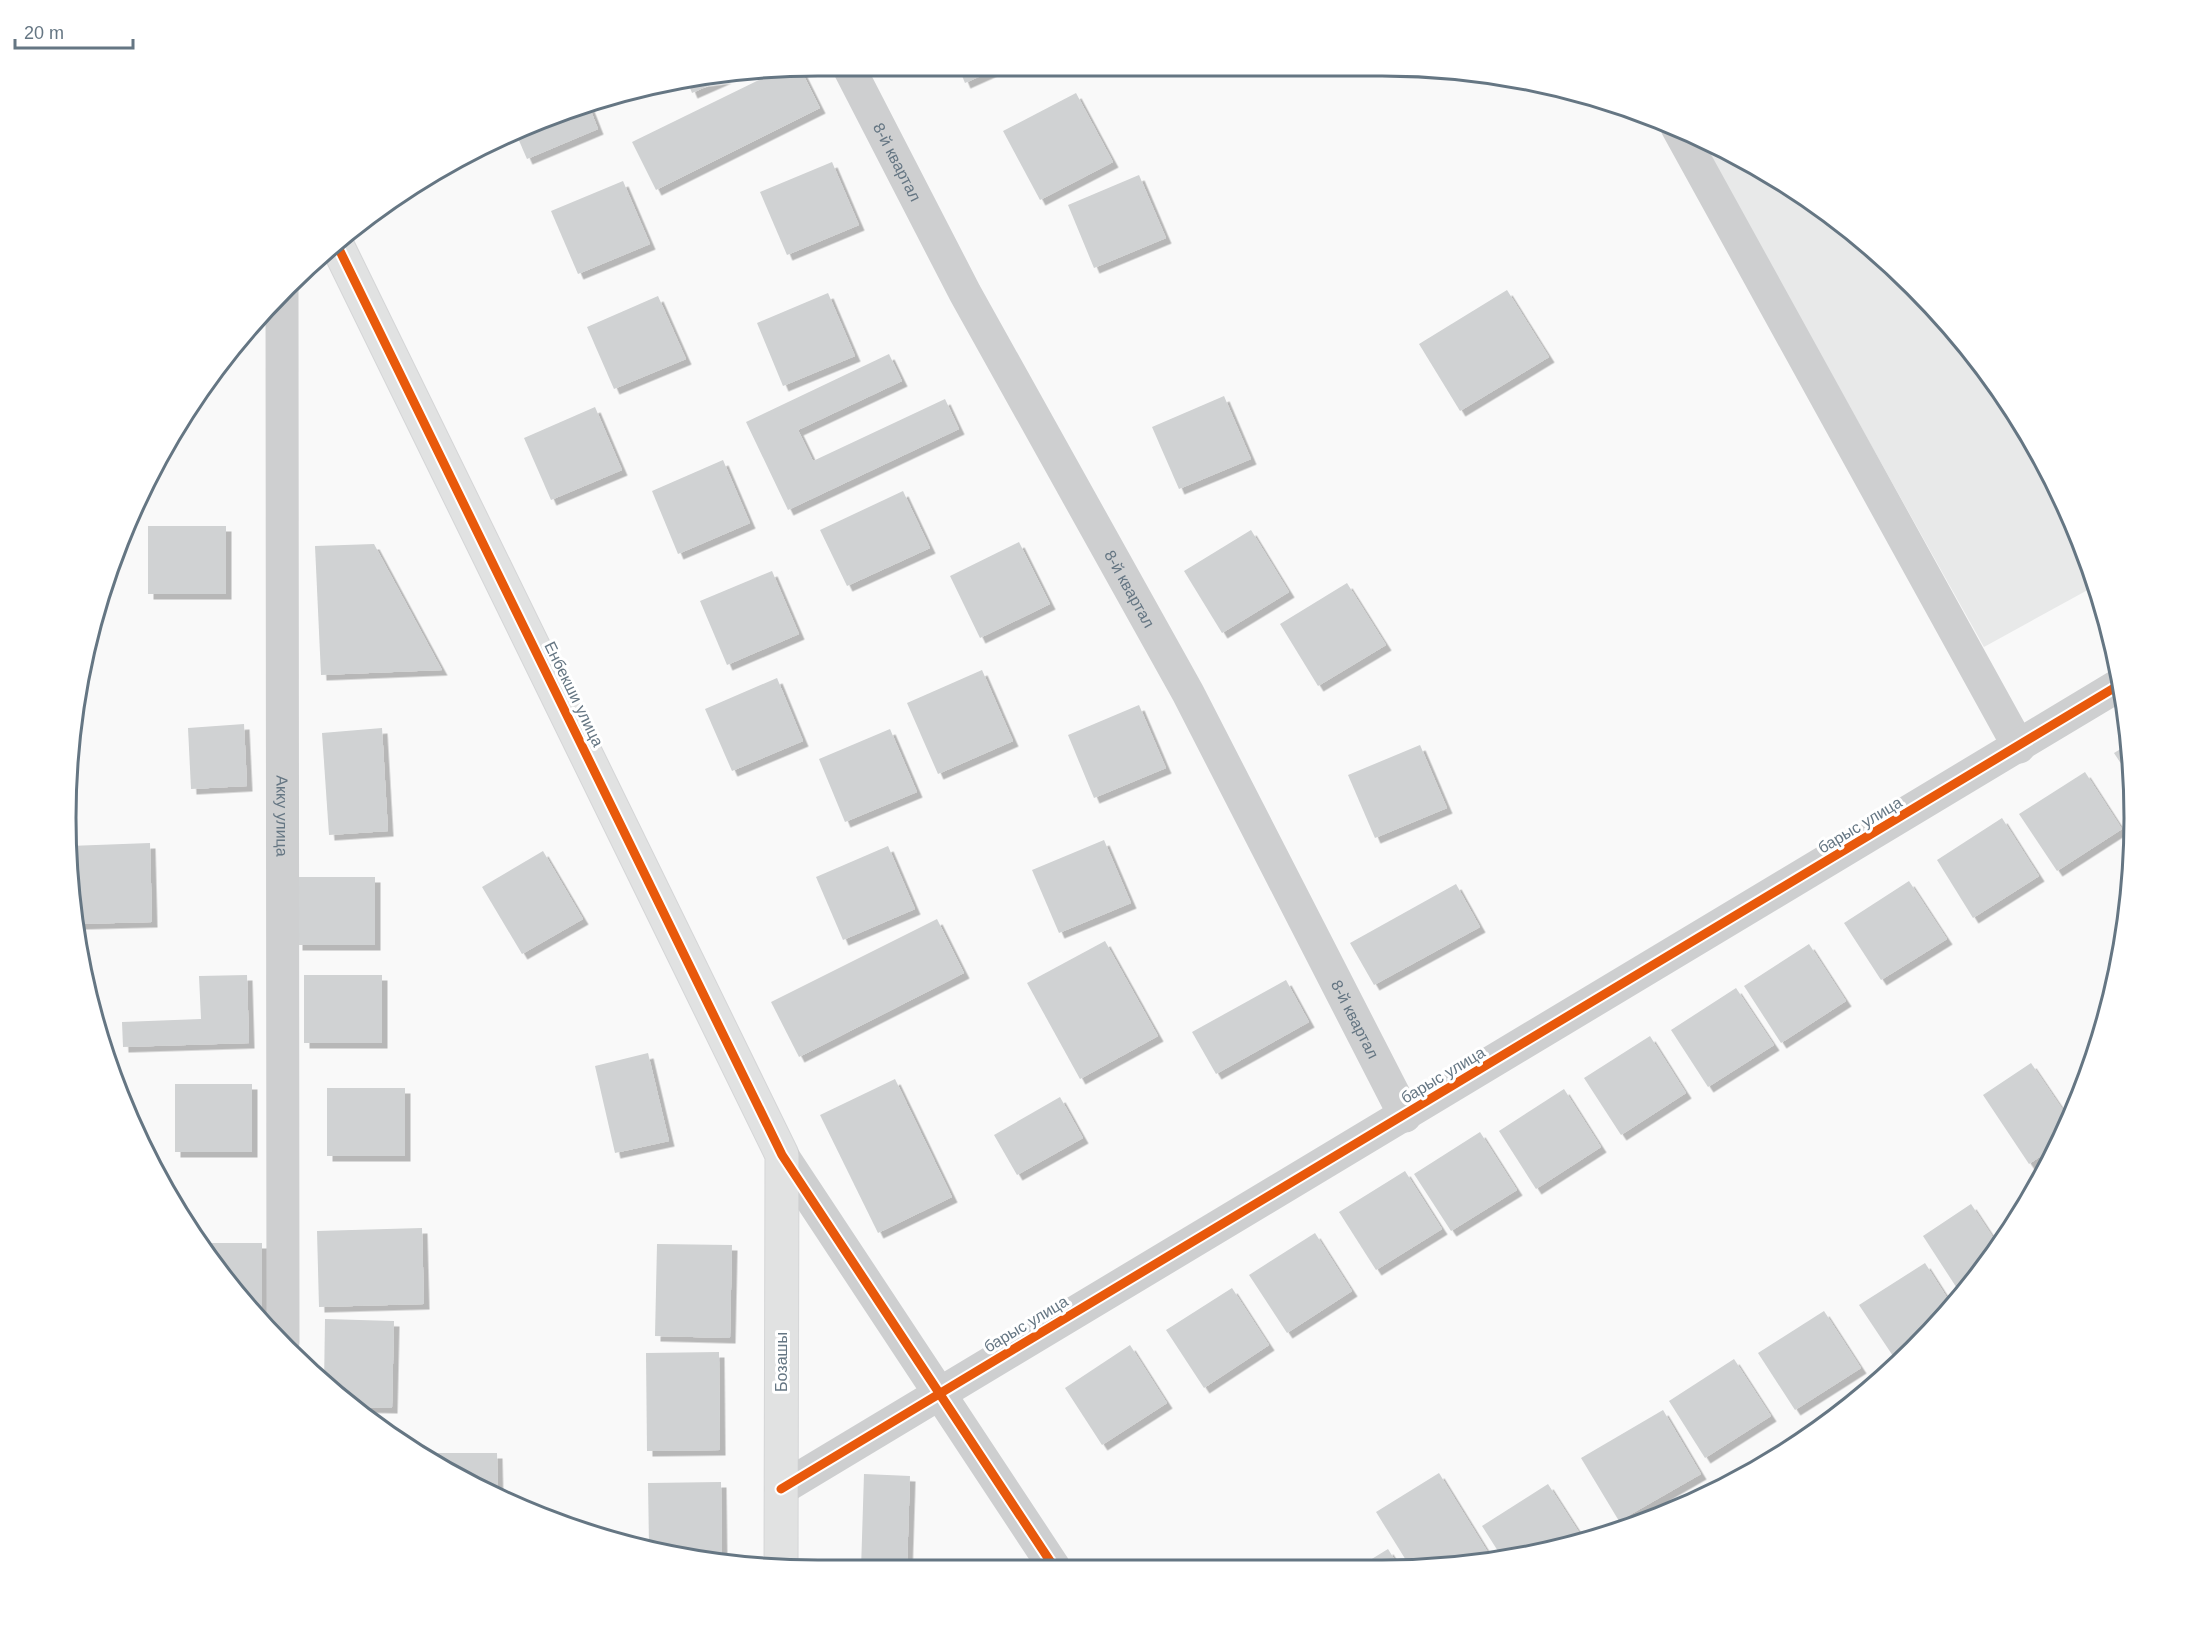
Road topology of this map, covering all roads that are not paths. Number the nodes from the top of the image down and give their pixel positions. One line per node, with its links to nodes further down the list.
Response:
1 (853, 76): 7 (street, 8-й квартал)
2 (1685, 141): 6 (street)
3 (340, 252): 8 (street, Енбекши улица)
4 (282, 307): 9 (street, Акку улица)
5 (2113, 690): 6 (street, барыс улица)
6 (2019, 747): 7 (street, барыс улица)
7 (1405, 1116): 10 (street, барыс улица)
8 (782, 1155): 10 (street); 11 (street, Бозашы)
9 (282, 1330)
10 (940, 1394): 11 (street, барыс улица); 13 (street)
11 (781, 1489): 12 (street, Бозашы)
12 (780, 1559)
13 (1049, 1560)

